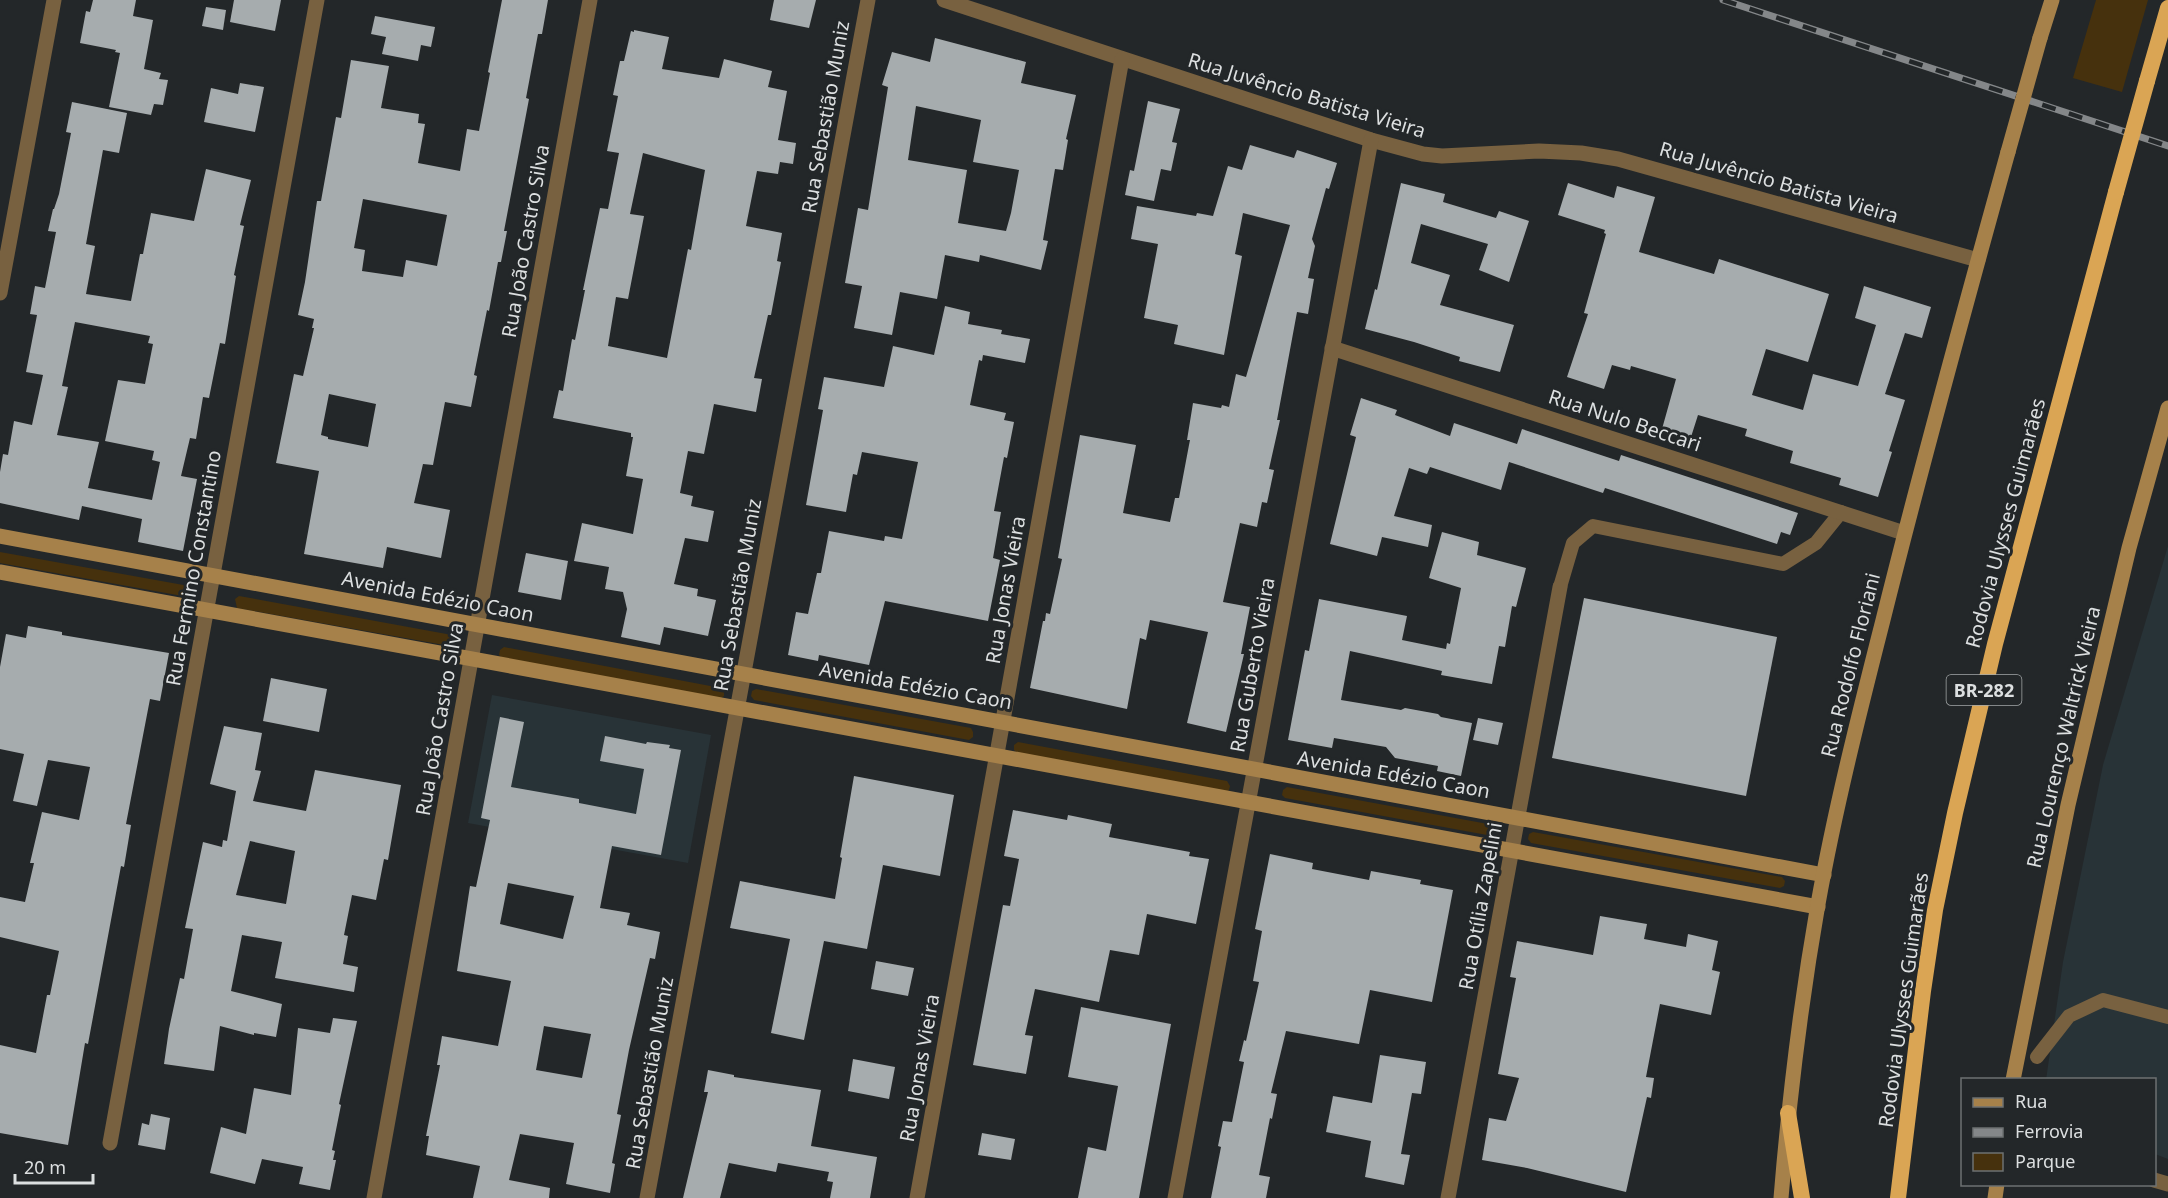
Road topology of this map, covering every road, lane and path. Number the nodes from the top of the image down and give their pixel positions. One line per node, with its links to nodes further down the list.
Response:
1 (54, 0): 11 (street)
2 (317, 0): 18 (street, Rua Fermino Constantino)
3 (590, 0): 21 (street, Rua João Castro Silva)
4 (868, 0): 23 (street, Rua Sebastião Muniz)
5 (944, 0): 8 (street, Rua Juvêncio Batista Vieira)
6 (2052, 0): 10 (main road, Rua Rodolfo Floriani, bridge)
7 (2168, 8): 45 (highway, Rodovia Ulysses Guimarães / BR-282, bridge)
8 (1122, 59): 9 (street, Rua Juvêncio Batista Vieira); 25 (street, Rua Jonas Vieira)
9 (1371, 140): 10 (street, Rua Juvêncio Batista Vieira); 12 (street, Rua Guberto Vieira)
10 (1978, 260): 15 (main road, Rua Rodolfo Floriani)
11 (0, 293)
12 (1332, 348): 14 (street, Rua Nulo Beccari); 27 (street, Rua Guberto Vieira)
13 (2168, 408): 35 (main road, Rua Lourenço Waltrick Vieira)
14 (1841, 512): 15 (street, Rua Nulo Beccari); 19 (lane)
15 (1904, 533): 31 (main road, Rua Rodolfo Floriani)
16 (0, 536): 18 (main road, Avenida Edézio Caon)
17 (0, 572): 20 (main road)
18 (213, 576): 20 (street, Rua Fermino Constantino); 21 (main road, Avenida Edézio Caon)
19 (1560, 587): 29 (street, Rua Otília Zapelini)
20 (207, 611): 22 (main road); 37 (street, Rua Fermino Constantino)
21 (477, 625): 22 (street, Rua João Castro Silva); 23 (main road, Avenida Edézio Caon)
22 (471, 659): 24 (main road); 38 (street, Rua João Castro Silva)
23 (744, 675): 24 (street, Rua Sebastião Muniz); 25 (main road, Avenida Edézio Caon)
24 (737, 708): 26 (main road); 39 (street, Rua Sebastião Muniz)
25 (1003, 722): 26 (street, Rua Jonas Vieira); 27 (main road, Avenida Edézio Caon)
26 (997, 756): 28 (main road); 40 (street, Rua Jonas Vieira)
27 (1255, 769): 28 (street, Rua Guberto Vieira); 29 (main road, Avenida Edézio Caon)
28 (1248, 802): 30 (main road); 41 (street, Rua Guberto Vieira)
29 (1518, 818): 30 (street, Rua Otília Zapelini); 31 (main road, Avenida Edézio Caon)
30 (1511, 851): 32 (main road); 42 (street, Rua Otília Zapelini)
31 (1824, 875): 32 (main road, Rua Rodolfo Floriani)
32 (1818, 907): 36 (main road, Rua Rodolfo Floriani)
33 (2168, 1017): 34 (lane)
34 (2037, 1057)
35 (2013, 1078)
36 (1788, 1113): 43 (main road, Rua Rodolfo Floriani); 44 (highway)
37 (110, 1143)
38 (374, 1198)
39 (647, 1198)
40 (917, 1198)
41 (1175, 1198)
42 (1448, 1198)
43 (1781, 1198)
44 (1802, 1198)
45 (1898, 1198)

